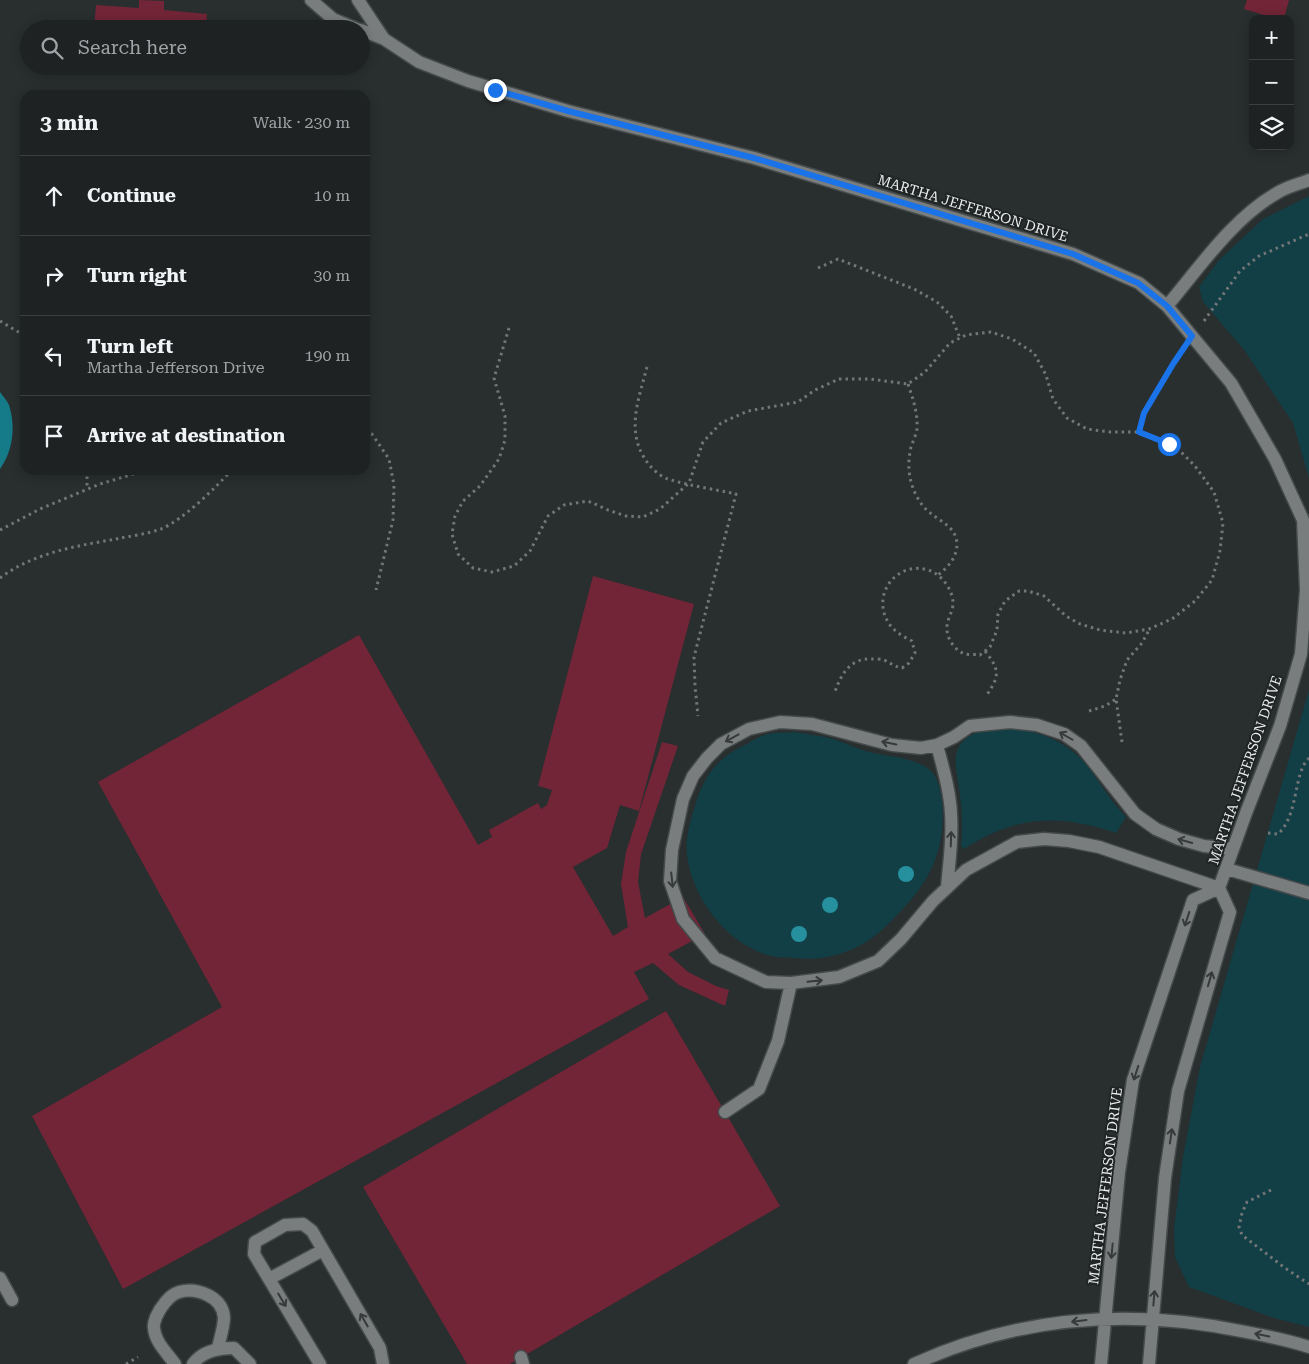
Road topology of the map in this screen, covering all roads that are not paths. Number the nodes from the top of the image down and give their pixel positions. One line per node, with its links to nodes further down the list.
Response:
1 (311, 0): 3 (street)
2 (358, 0): 5 (street, MARTHA JEFFERSON DRIVE)
3 (335, 20)
4 (370, 34): 5 (street, MARTHA JEFFERSON DRIVE)
5 (384, 39): 7 (street, MARTHA JEFFERSON DRIVE)
6 (1309, 180): 7 (street)
7 (1167, 306): 9 (street, MARTHA JEFFERSON DRIVE)
8 (937, 746): 9 (street, one-way to 8); 11 (street, one-way to 8); 14 (street, one-way to 14)
9 (1233, 849): 10 (street, MARTHA JEFFERSON DRIVE)
10 (1227, 869): 12 (street, MARTHA JEFFERSON DRIVE); 13 (street)
11 (947, 888): 12 (street); 14 (street, one-way to 11)
12 (1219, 888): 20 (street, MARTHA JEFFERSON DRIVE, one-way to 20); 21 (street, one-way to 12)
13 (1309, 893)
14 (791, 983): 15 (street)
15 (725, 1112)
16 (323, 1250): 18 (street); 18 (street); 28 (street, one-way to 16)
17 (0, 1278): 19 (street)
18 (269, 1279): 27 (street, one-way to 27)
19 (12, 1300)
20 (1105, 1318): 21 (street); 29 (street, one-way to 29); 30 (street, MARTHA JEFFERSON DRIVE)
21 (1152, 1319): 22 (street, one-way to 21); 31 (street)
22 (1309, 1347)
23 (218, 1348): 24 (street); 25 (street); 26 (street)
24 (176, 1364)
25 (193, 1364)
26 (250, 1364)
27 (320, 1364)
28 (383, 1364)
29 (914, 1364)
30 (1101, 1364)
31 (1148, 1364)

